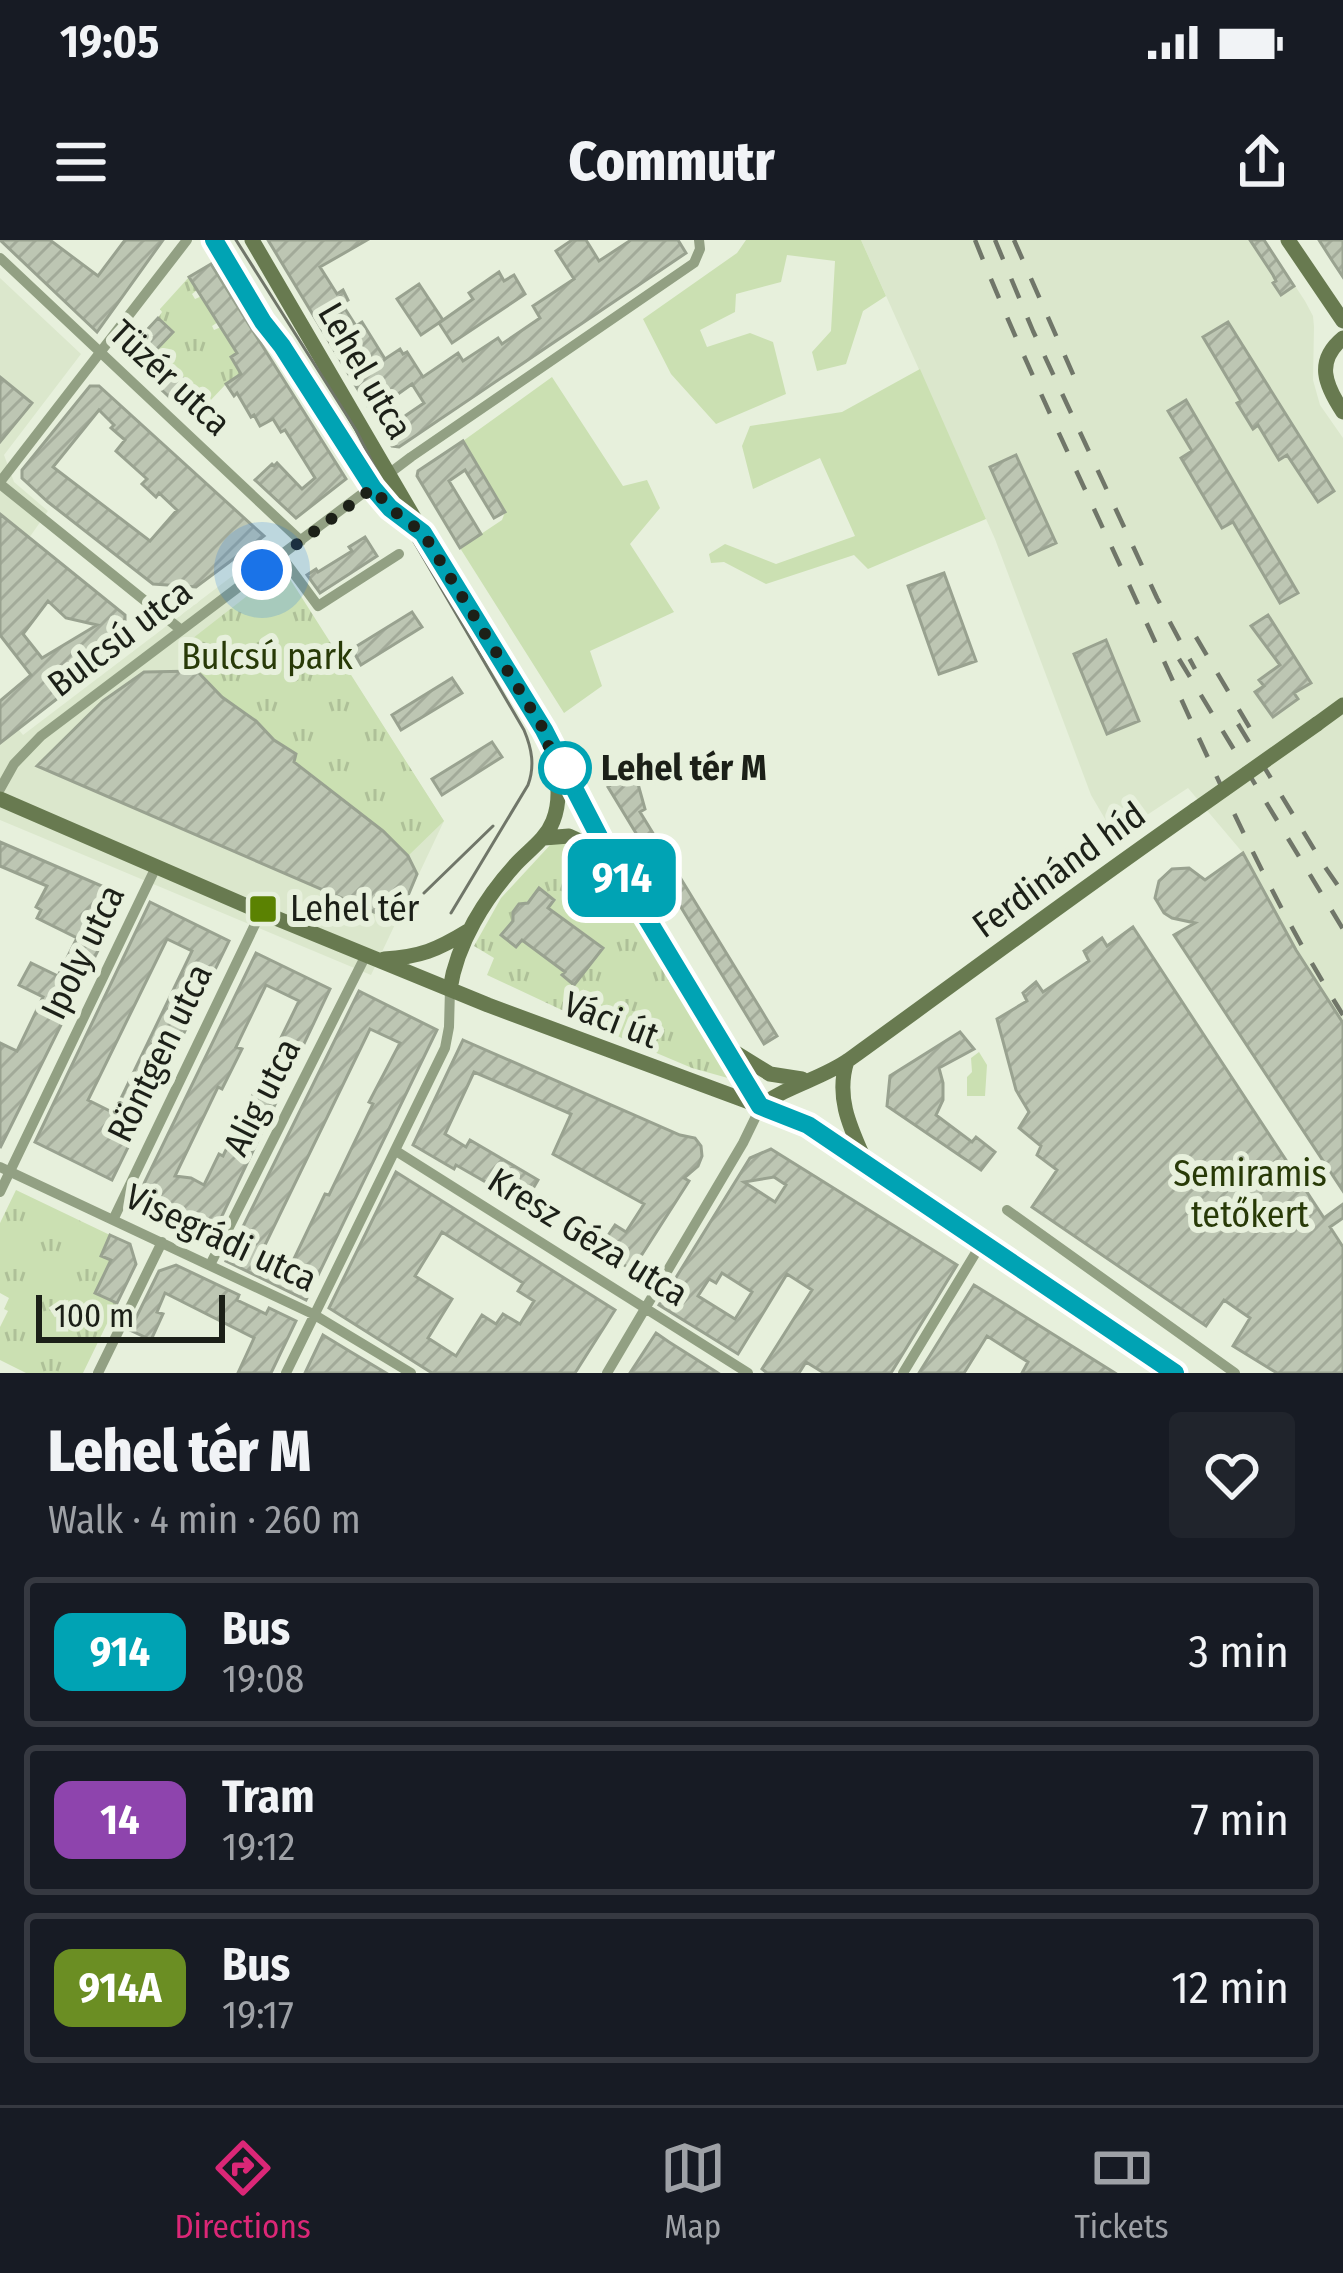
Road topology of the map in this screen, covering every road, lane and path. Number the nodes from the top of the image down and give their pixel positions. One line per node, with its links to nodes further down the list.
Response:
1 (187, 240): 9 (street)
2 (214, 240): 13 (main road, Lehel utca)
3 (252, 240): 11 (main road, Lehel utca)
4 (699, 240): 11 (street, Bulcsú utca)
5 (1288, 240): 7 (main road)
6 (0, 258): 9 (street, Tüzér utca)
7 (1343, 321)
8 (1343, 338): 10 (main road)
9 (100, 354): 12 (street); 15 (street, Tüzér utca)
10 (1343, 412)
11 (390, 474): 13 (street, Bulcsú utca); 14 (main road, Lehel utca)
12 (0, 483): 18 (street)
13 (373, 488): 14 (main road, Lehel utca); 15 (street, Bulcsú utca)
14 (423, 533): 20 (main road, Lehel utca)
15 (301, 541): 17 (street, Bulcsú utca)
16 (399, 554): 17 (street)
17 (281, 556): 18 (street, Bulcsú utca)
18 (180, 629): 21 (street, Bulcsú utca)
19 (1343, 705): 31 (main road, Ferdinánd híd, bridge)
20 (544, 730): 23 (main road); 24 (main road, Lehel utca)
21 (0, 789)
22 (0, 799): 25 (main road, Váci út)
23 (544, 838): 24 (main road); 27 (main road)
24 (608, 854): 30 (main road, Lehel utca)
25 (156, 867): 26 (main road, Váci út); 36 (street, Ipoly utca)
26 (261, 912): 28 (main road, Váci út); 39 (street, Röntgen utca)
27 (470, 930): 28 (main road); 29 (main road)
28 (372, 957): 29 (main road, Váci út); 42 (street, Alig utca)
29 (451, 989): 33 (main road, Váci út); 34 (street)
30 (724, 1045): 32 (main road); 33 (main road, Lehel utca)
31 (848, 1060): 32 (main road, Ferdinánd híd); 35 (main road)
32 (808, 1079): 33 (main road, Ferdinánd híd)
33 (760, 1106): 35 (main road, Váci út); 43 (street)
34 (396, 1151): 43 (street, Kresz Géza utca); 44 (street)
35 (868, 1166): 41 (main road, Váci út)
36 (5, 1169): 37 (street, Ipoly utca); 39 (street, Visegrádi utca)
37 (0, 1192)
38 (1007, 1210): 52 (street)
39 (113, 1220): 40 (street, Visegrádi utca)
40 (162, 1242): 42 (street, Visegrádi utca); 45 (street)
41 (981, 1244): 50 (street); 51 (main road, Váci út)
42 (210, 1265): 44 (street, Visegrádi utca)
43 (645, 1307): 48 (street); 49 (street, Kresz Géza utca)
44 (313, 1314): 46 (street); 47 (street, Visegrádi utca)
45 (98, 1373)
46 (286, 1373)
47 (410, 1373)
48 (607, 1373)
49 (748, 1373)
50 (903, 1373)
51 (1176, 1373)
52 (1235, 1373)

